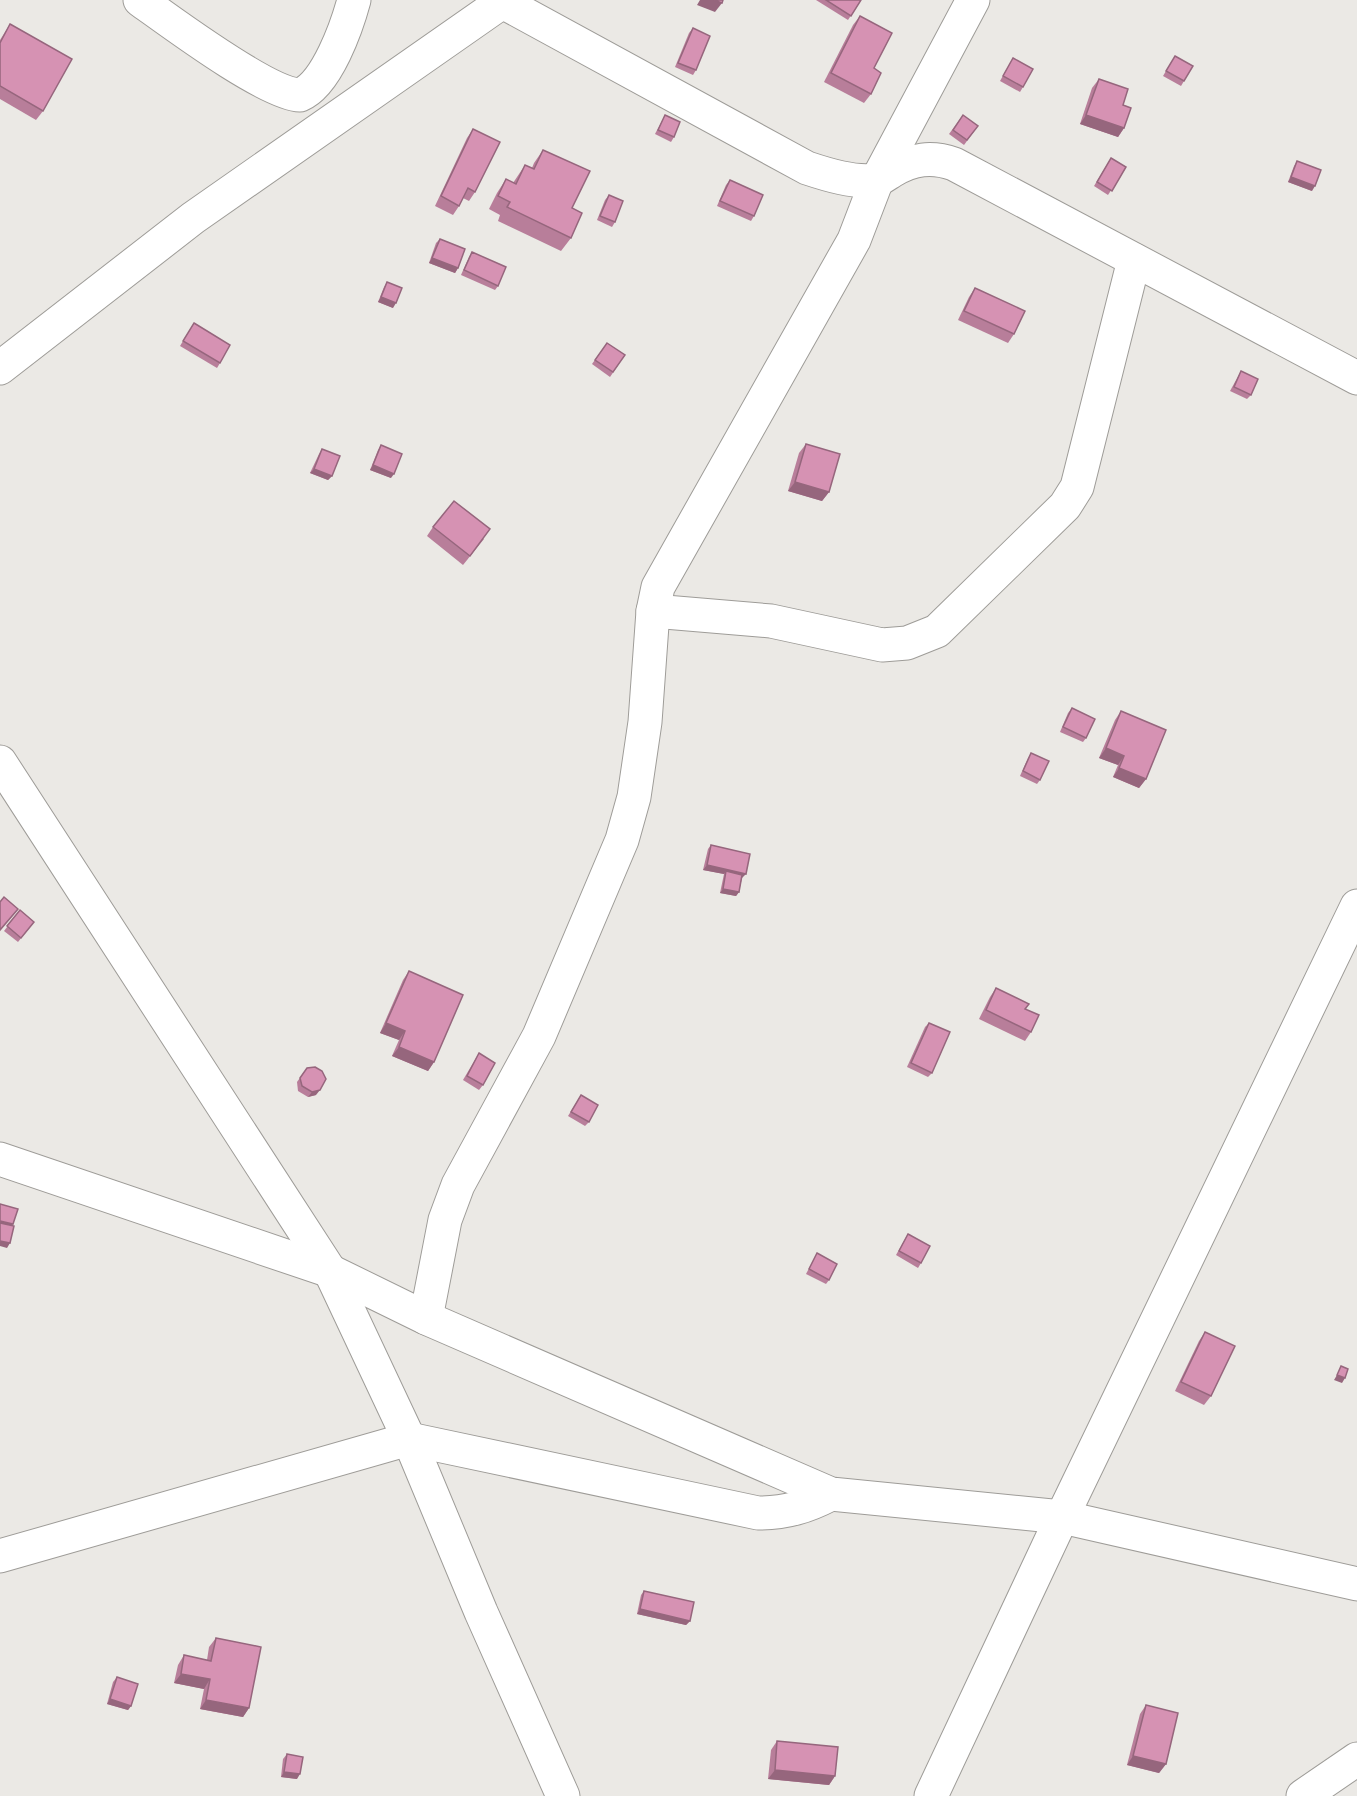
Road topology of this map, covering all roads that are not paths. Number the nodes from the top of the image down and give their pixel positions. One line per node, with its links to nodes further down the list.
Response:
1 (140, 0): 2 (street)
2 (354, 0)
3 (974, 0): 5 (street)
4 (502, 1): 5 (street); 7 (street)
5 (877, 180): 6 (street); 9 (street)
6 (1134, 260): 8 (street); 9 (street)
7 (0, 368)
8 (1357, 378)
9 (652, 611): 14 (street)
10 (0, 762): 13 (street)
11 (1357, 906): 17 (street)
12 (0, 1159): 13 (street)
13 (330, 1271): 14 (street); 15 (street)
14 (426, 1318): 16 (street)
15 (409, 1439): 16 (street); 18 (street); 21 (street)
16 (831, 1494): 17 (street)
17 (1062, 1517): 19 (street); 22 (street)
18 (0, 1556)
19 (1357, 1584)
20 (1357, 1759): 23 (street)
21 (563, 1796)
22 (931, 1796)
23 (1303, 1796)

